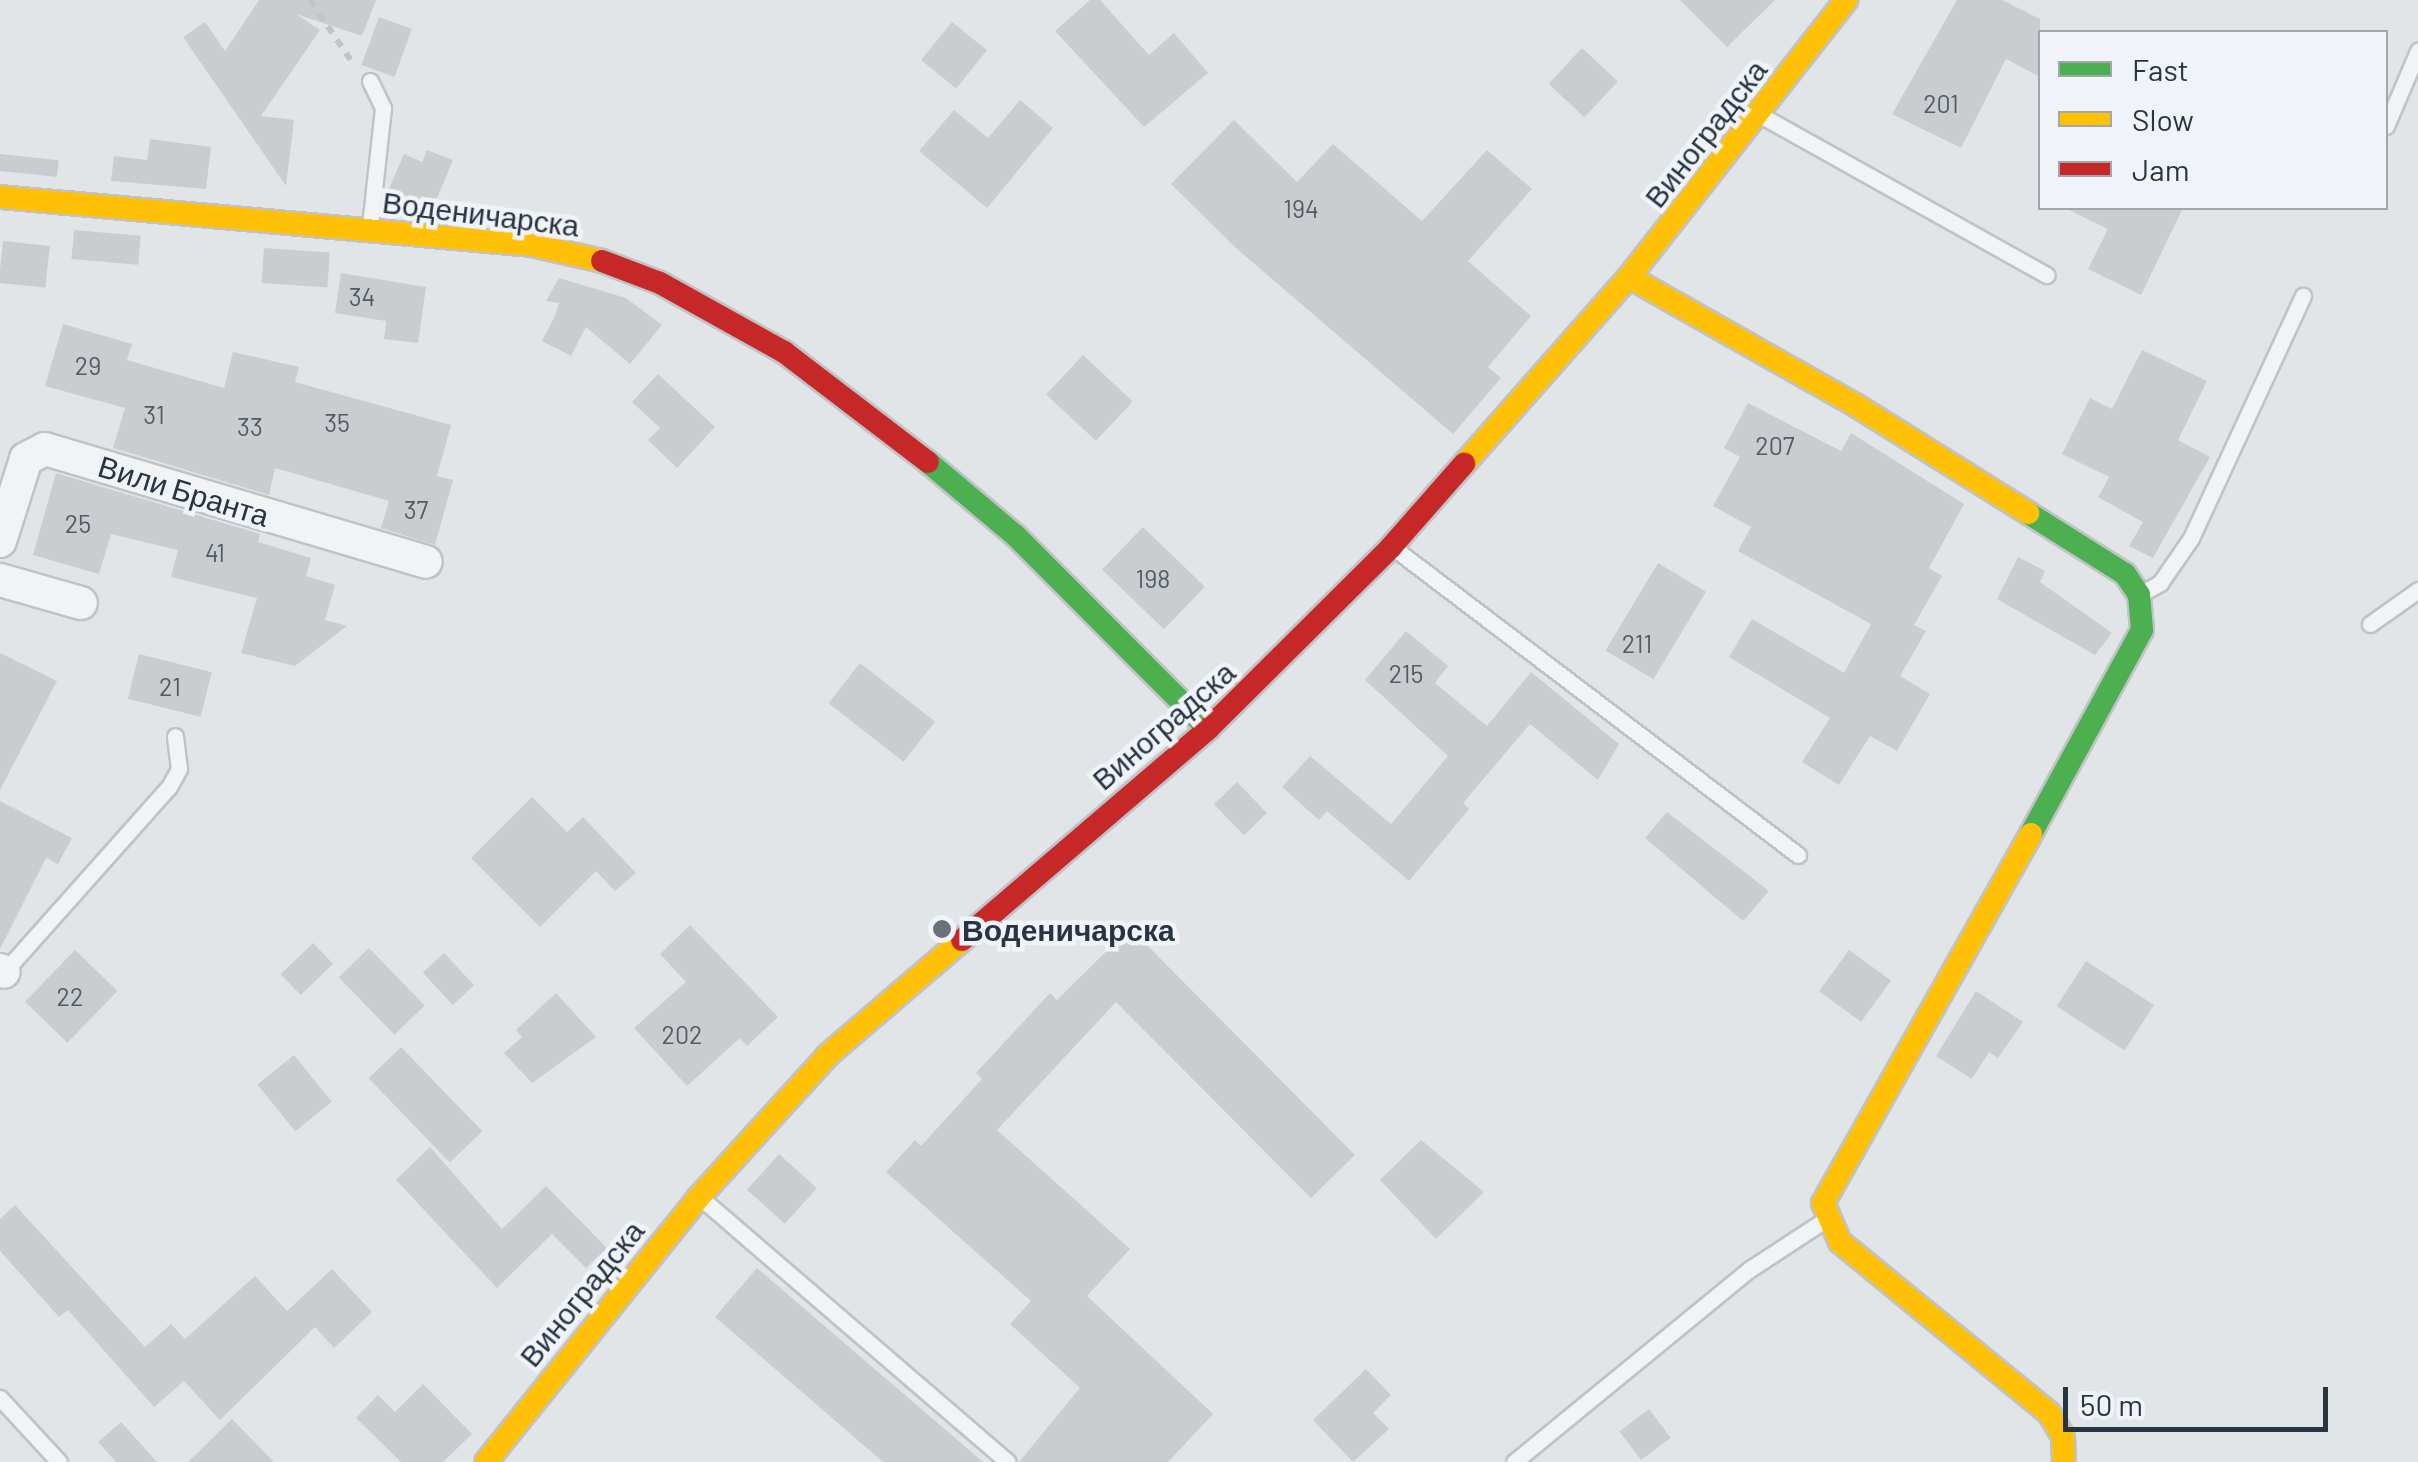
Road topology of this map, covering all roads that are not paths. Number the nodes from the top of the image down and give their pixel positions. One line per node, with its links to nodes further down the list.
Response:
1 (1846, 0): 4 (street, Виноградска)
2 (2418, 51): 5 (lane)
3 (370, 81): 7 (lane)
4 (1759, 114): 8 (lane); 9 (street, Виноградска)
5 (2388, 121)
6 (0, 197): 7 (street, Воденичарска)
7 (370, 229): 19 (street, Воденичарска)
8 (2046, 275)
9 (1629, 277): 12 (street, Виноградска); 16 (street)
10 (2304, 296): 16 (lane)
11 (0, 541): 13 (street, Вили Бранта)
12 (1392, 547): 19 (street, Виноградска); 21 (lane)
13 (426, 562)
14 (0, 580): 17 (street)
15 (2418, 590): 18 (lane)
16 (2139, 594): 24 (street)
17 (81, 603)
18 (2370, 624)
19 (1208, 729): 23 (street, Виноградска)
20 (175, 736): 22 (lane)
21 (1798, 855)
22 (2, 971)
23 (699, 1196): 27 (street, Виноградска); 28 (lane)
24 (1826, 1219): 29 (lane); 30 (street)
25 (0, 1398): 26 (lane)
26 (60, 1462)
27 (486, 1462)
28 (1008, 1462)
29 (1514, 1462)
30 (2064, 1462)

